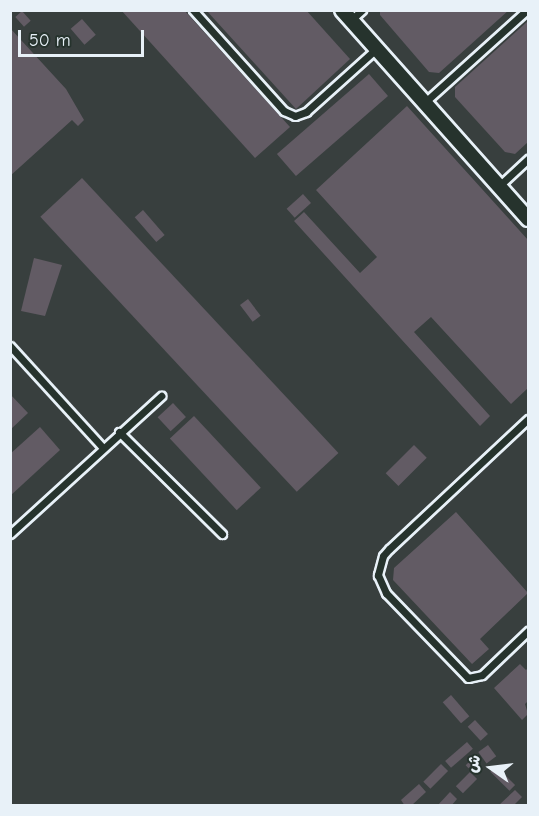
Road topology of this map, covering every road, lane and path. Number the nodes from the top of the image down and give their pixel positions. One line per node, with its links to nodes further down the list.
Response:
1 (193, 10): 5 (lane)
2 (362, 10): 4 (lane)
3 (527, 10): 6 (lane)
4 (347, 15): 5 (street)
5 (376, 49): 6 (street)
6 (424, 103): 8 (street)
7 (528, 159): 8 (lane)
8 (499, 186): 9 (street)
9 (528, 219)
10 (10, 346): 14 (lane)
11 (161, 396): 13 (lane)
12 (528, 419): 17 (lane)
13 (119, 432): 14 (lane); 16 (lane)
14 (103, 448): 15 (lane)
15 (10, 534)
16 (222, 534)
17 (528, 631)

